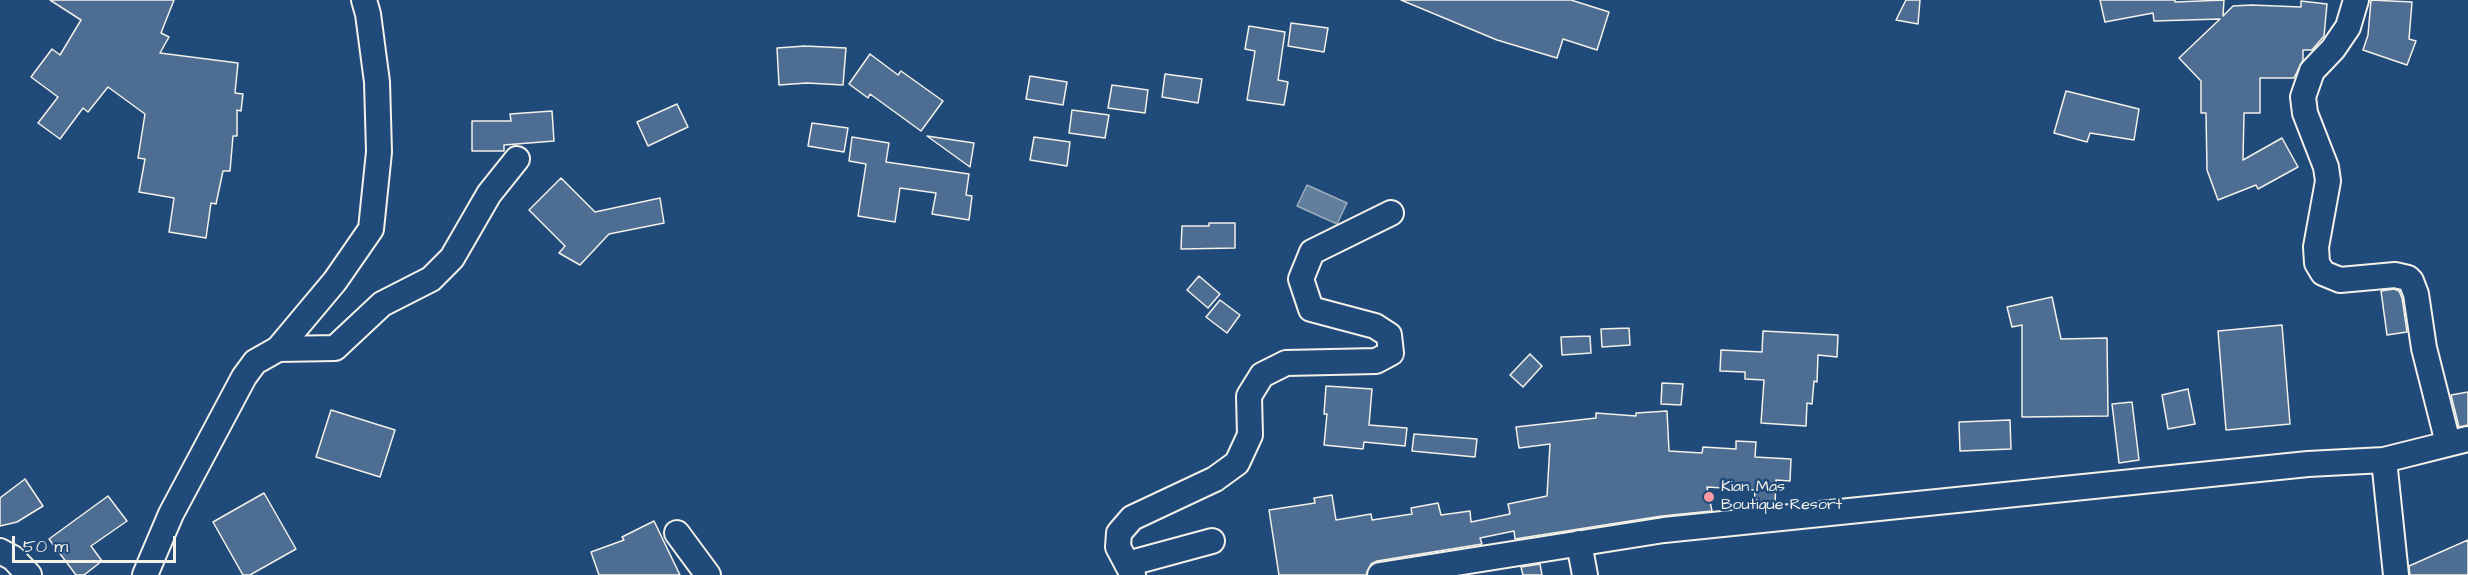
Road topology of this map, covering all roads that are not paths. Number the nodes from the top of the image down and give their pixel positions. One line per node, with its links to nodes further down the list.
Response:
1 (364, 0): 5 (street)
2 (2356, 0): 6 (street)
3 (517, 159): 5 (street)
4 (1391, 213): 12 (street)
5 (278, 349): 14 (street)
6 (2458, 441): 7 (street)
7 (2384, 460): 10 (street); 18 (street)
8 (677, 532): 15 (street)
9 (1212, 541): 12 (street)
10 (1579, 543): 16 (street); 17 (street)
11 (0, 551): 13 (street)
12 (1130, 569)
13 (28, 575)
14 (145, 575)
15 (708, 575)
16 (1380, 575)
17 (1585, 575)
18 (2396, 575)

